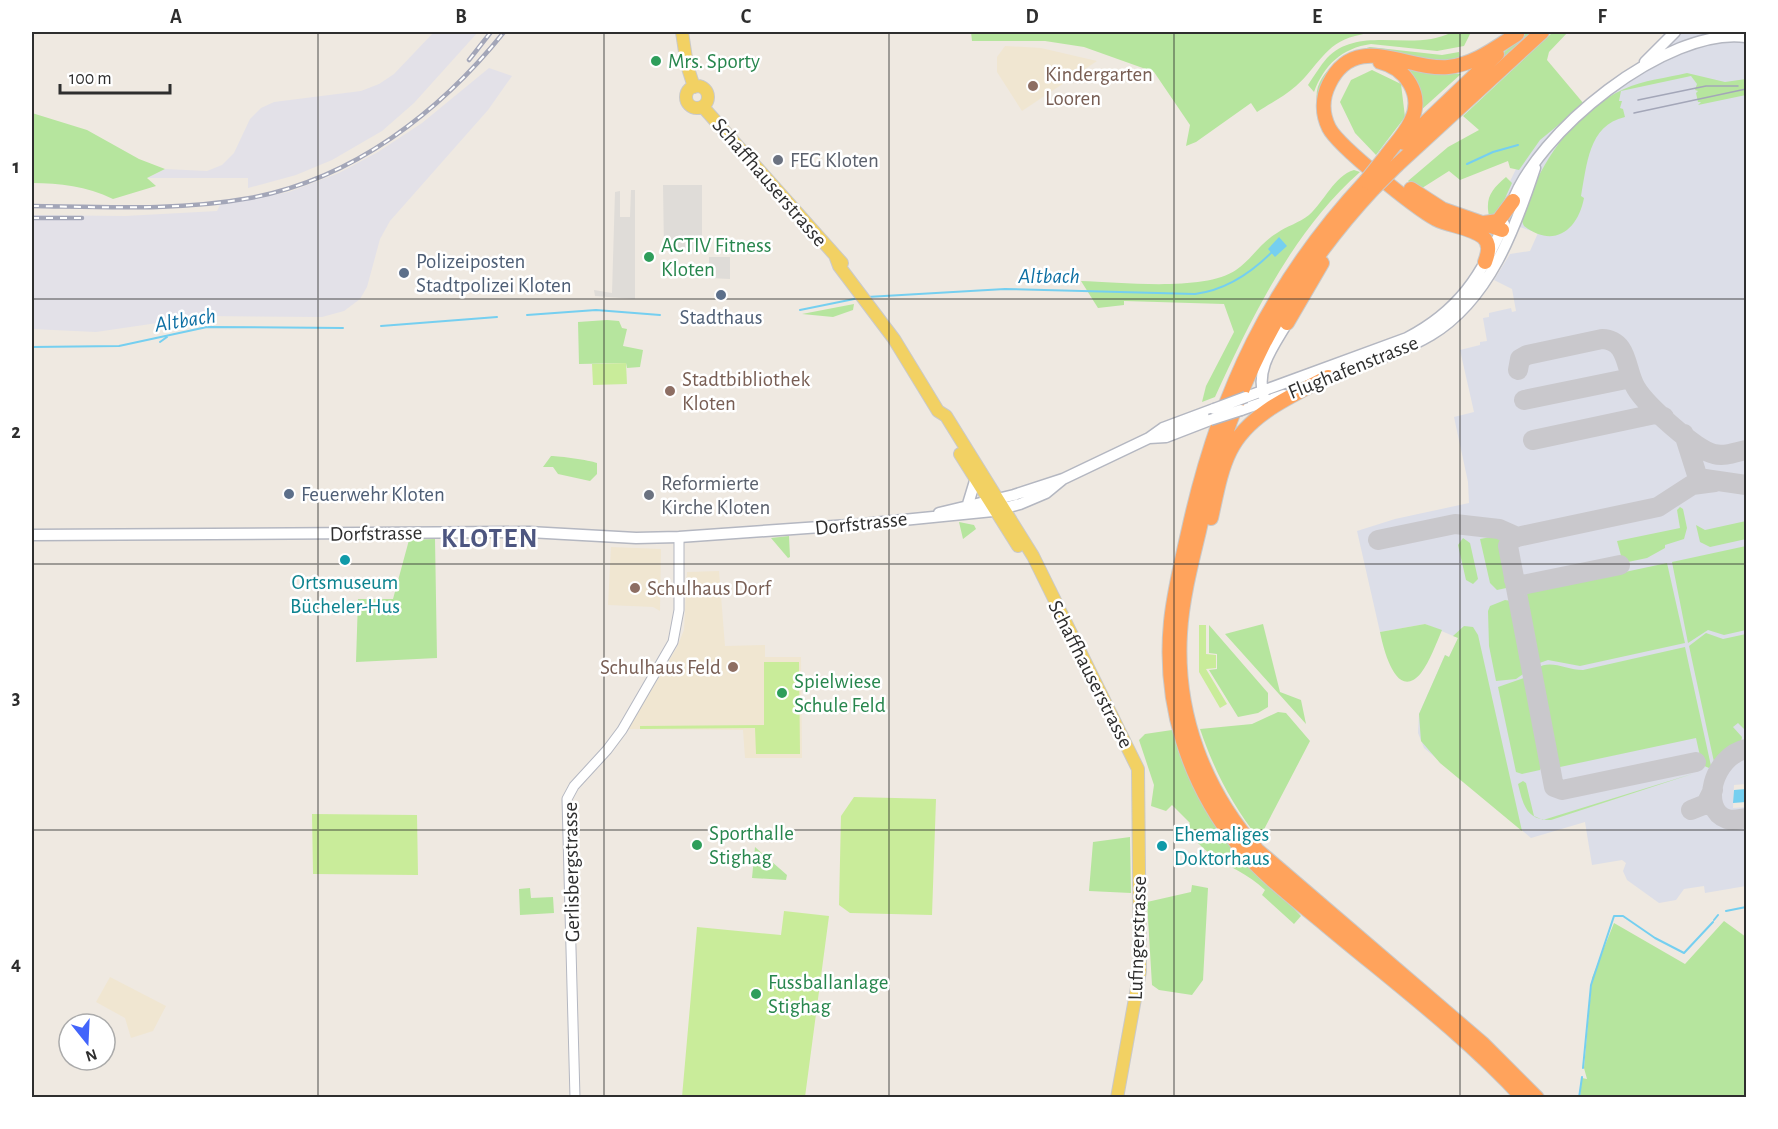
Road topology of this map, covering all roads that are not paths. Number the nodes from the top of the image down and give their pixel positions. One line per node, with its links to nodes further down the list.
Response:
1 (682, 32): 18 (main road, Schaffhauserstrasse)
2 (1542, 32): 8 (highway)
3 (1675, 32): 6 (main road)
4 (1518, 33): 8 (highway); 12 (highway)
5 (1746, 37): 6 (main road)
6 (1630, 77): 7 (main road)
7 (1538, 159): 10 (main road); 13 (main road)
8 (1390, 160): 9 (highway, bridge); 11 (highway)
9 (1371, 186): 15 (highway); 26 (highway); 27 (highway)
10 (1513, 201): 11 (highway); 13 (main road)
11 (1479, 222): 13 (highway)
12 (1466, 230): 13 (highway); 14 (highway)
13 (1503, 233): 14 (main road, Flughafenstrasse); 16 (main road, Flughafenstrasse)
14 (1485, 262): 17 (main road, Flughafenstrasse)
15 (1287, 323): 17 (main road)
16 (1328, 377): 17 (main road, Flughafenstrasse); 26 (highway)
17 (1264, 396): 19 (main road, Flughafenstrasse, bridge); 19 (main road, Flughafenstrasse, bridge)
18 (938, 411): 20 (main road, Schaffhauserstrasse); 22 (main road, Schaffhauserstrasse)
19 (1149, 438): 22 (main road, Flughafenstrasse)
20 (975, 481): 21 (main road); 22 (main road, Schaffhauserstrasse)
21 (968, 504): 22 (main road, Dorfstrasse); 23 (main road, Dorfstrasse)
22 (995, 505): 23 (main road, Dorfstrasse); 29 (main road, Schaffhauserstrasse)
23 (935, 515): 25 (main road, Dorfstrasse)
24 (32, 535): 25 (main road, Dorfstrasse)
25 (679, 537): 31 (street, Gerlisbergstrasse)
26 (1180, 633): 27 (highway)
27 (1180, 711): 28 (highway)
28 (1186, 733): 30 (highway); 35 (highway)
29 (1139, 777): 32 (main road, Lufingerstrasse)
30 (1493, 1067): 33 (highway); 34 (highway)
31 (575, 1098)
32 (1118, 1098)
33 (1516, 1098)
34 (1523, 1098)
35 (1537, 1098)

